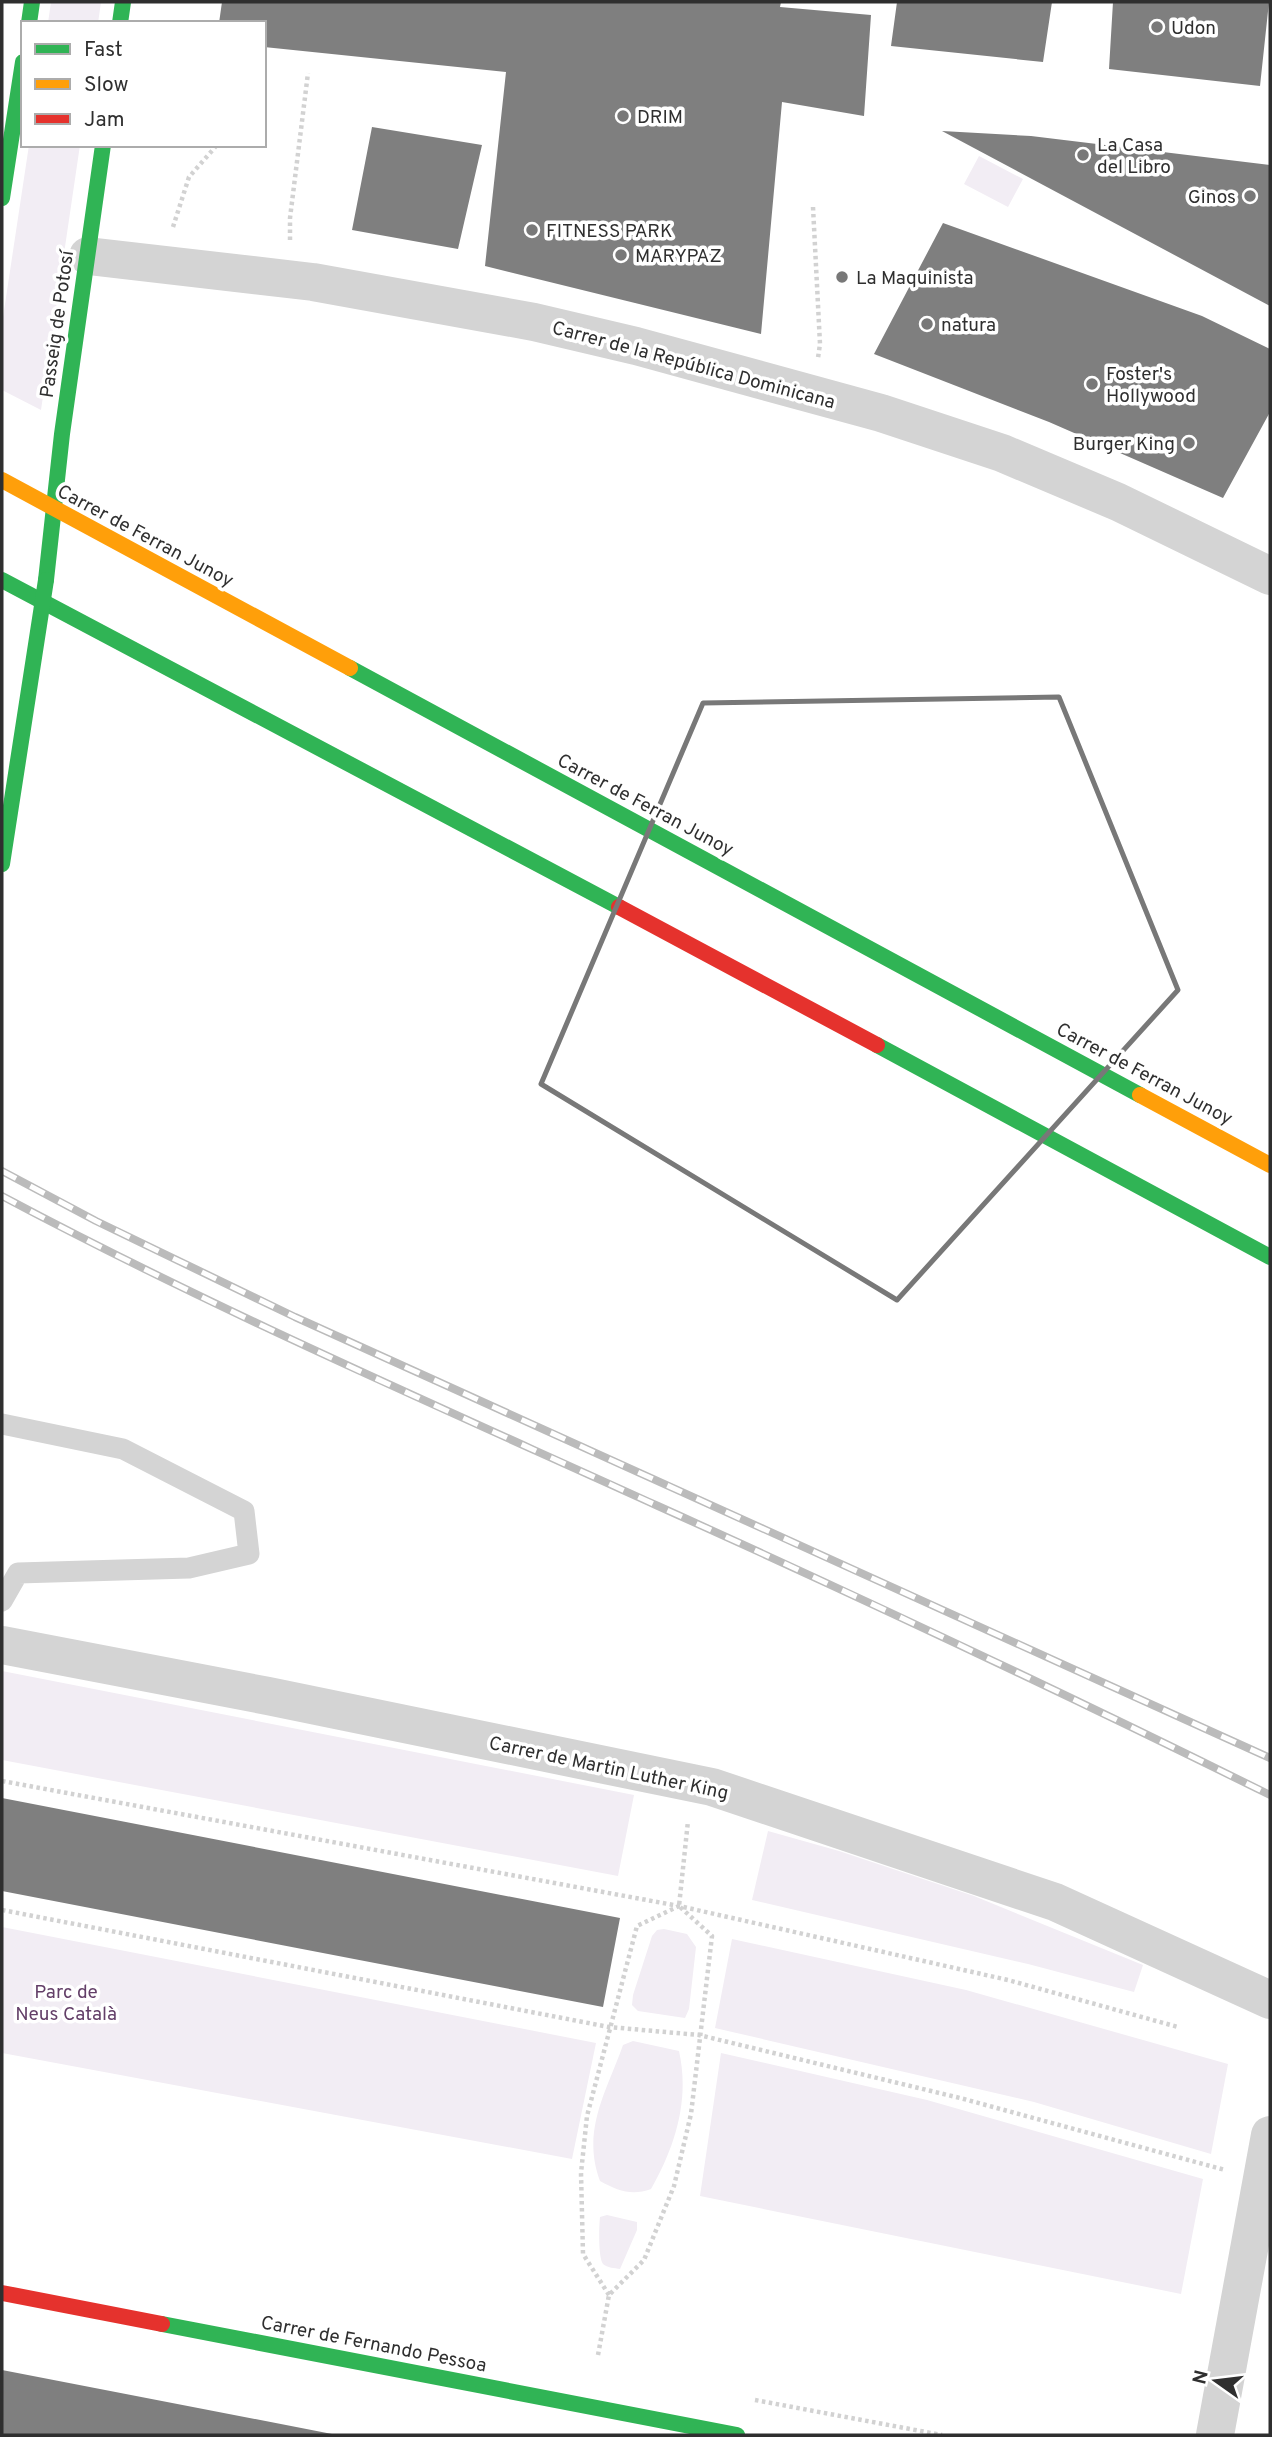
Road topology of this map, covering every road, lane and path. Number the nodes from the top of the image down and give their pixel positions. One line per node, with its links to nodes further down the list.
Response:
1 (32, 2): 3 (main road)
2 (123, 2): 4 (main road)
3 (29, 21)
4 (120, 21)
5 (308, 73): 12 (path)
6 (21, 75): 9 (main road)
7 (103, 147): 13 (main road, Passeig de Potosí)
8 (216, 147): 11 (path)
9 (2, 198)
10 (813, 207): 14 (path)
11 (173, 227)
12 (290, 240)
13 (88, 256): 16 (main road, Passeig de Potosí); 17 (street, Carrer de la República Dominicana)
14 (817, 363)
15 (2, 480): 16 (main road, Carrer de Ferran Junoy)
16 (54, 510): 19 (main road, Passeig de Potosí, bridge); 20 (main road, Carrer de Ferran Junoy)
17 (1270, 576)
18 (2, 580): 21 (main road)
19 (2, 864)
20 (1270, 1164)
21 (1270, 1257)
22 (2, 1424): 23 (lane)
23 (2, 1601)
24 (2, 1645): 26 (street, Carrer de Martin Luther King)
25 (2, 1781): 27 (path)
26 (695, 1783): 27 (path); 29 (street, Carrer de Martin Luther King)
27 (679, 1906): 30 (path); 31 (path); 32 (path)
28 (2, 1910): 30 (path)
29 (1270, 2000)
30 (609, 2027): 32 (path); 36 (path)
31 (1178, 2027)
32 (699, 2035): 34 (path); 36 (path)
33 (1270, 2135): 39 (street)
34 (1228, 2171)
35 (2, 2293): 38 (main road, Carrer de Fernando Pessoa)
36 (609, 2295): 37 (path)
37 (598, 2355)
38 (737, 2435)
39 (1215, 2435)

